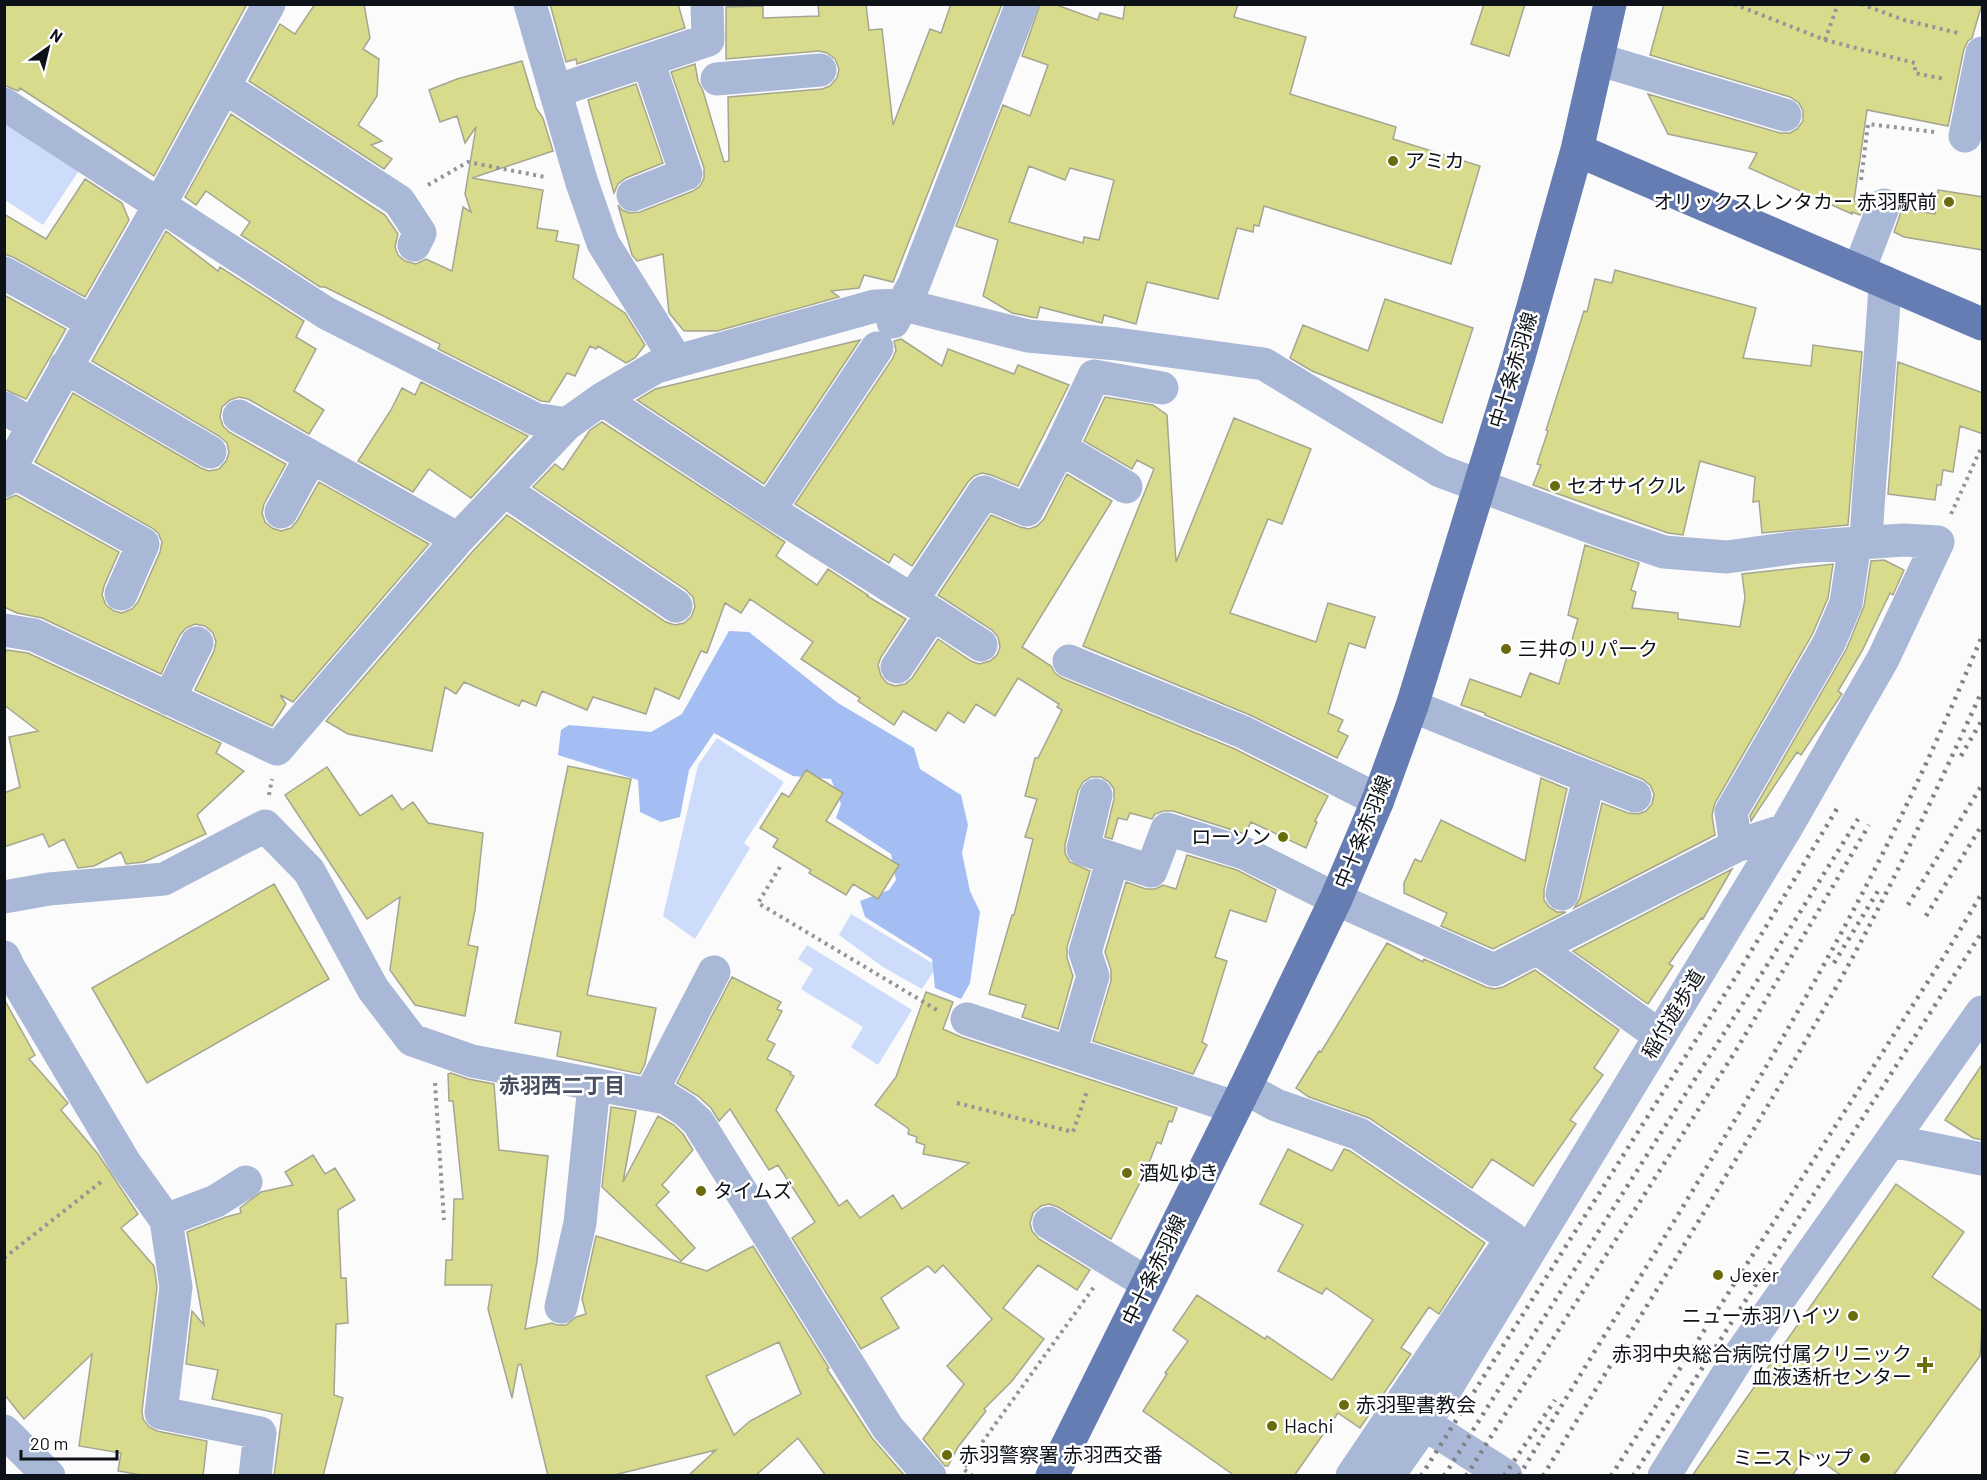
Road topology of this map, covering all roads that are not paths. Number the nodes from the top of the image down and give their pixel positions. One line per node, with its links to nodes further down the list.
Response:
1 (269, 4): 11 (street)
2 (530, 4): 12 (street)
3 (707, 4): 8 (street)
4 (1022, 4): 25 (street)
5 (1610, 4): 7 (main road, 中十条赤羽線)
6 (1971, 43): 15 (street)
7 (1597, 59): 14 (street); 16 (main road, 中十条赤羽線)
8 (648, 61): 12 (street); 17 (street)
9 (820, 70): 10 (street)
10 (717, 79)
11 (224, 87): 19 (street); 20 (street)
12 (556, 92): 26 (street)
13 (4, 104): 19 (street)
14 (1785, 115)
15 (1965, 136)
16 (1577, 150): 22 (main road); 38 (main road, 中十条赤羽線)
17 (633, 195)
18 (1884, 205): 22 (street)
19 (159, 206): 23 (street); 32 (street)
20 (414, 245)
21 (4, 273): 23 (street)
22 (1872, 276): 24 (main road); 44 (street)
23 (92, 322): 27 (street)
24 (1983, 324)
25 (891, 325): 26 (street); 38 (street); 41 (street)
26 (676, 360): 29 (street)
27 (65, 367): 33 (street); 35 (street)
28 (1162, 388): 34 (street)
29 (602, 399): 32 (street); 41 (street)
30 (4, 408): 33 (street)
31 (239, 416): 36 (street)
32 (567, 424): 40 (street)
33 (33, 425): 37 (street)
34 (1060, 448): 39 (street); 47 (street)
35 (210, 452)
36 (311, 457): 42 (street); 43 (street)
37 (7, 475): 45 (street)
38 (1478, 486): 44 (street); 54 (main road, 中十条赤羽線)
39 (1126, 487)
40 (504, 490): 43 (street); 46 (street)
41 (769, 510): 47 (street)
42 (281, 512)
43 (458, 539): 53 (street)
44 (1860, 543): 59 (street, 稲付遊歩道); 60 (street)
45 (121, 594)
46 (676, 606)
47 (922, 607): 50 (street); 52 (street)
48 (4, 630): 53 (street)
49 (197, 643): 53 (street)
50 (981, 645)
51 (1070, 661): 58 (street)
52 (897, 667)
53 (169, 699)
54 (1412, 706): 55 (street); 58 (main road, 中十条赤羽線)
55 (1589, 777): 57 (street); 62 (street)
56 (1095, 795): 61 (street)
57 (1635, 796)
58 (1378, 800): 64 (main road, 中十条赤羽線)
59 (1785, 830): 60 (street); 70 (street, 稲付遊歩道)
60 (1736, 846): 65 (street)
61 (1113, 859): 64 (street); 71 (street)
62 (1562, 894)
63 (4, 897): 72 (street)
64 (1336, 899): 65 (street); 74 (main road, 中十条赤羽線)
65 (1537, 948): 70 (street)
66 (4, 957): 78 (street)
67 (714, 972): 73 (street)
68 (1983, 1012): 75 (street)
69 (956, 1016): 71 (street)
70 (1660, 1036): 82 (street, 稲付遊歩道)
71 (1083, 1057): 74 (street)
72 (594, 1085): 73 (street); 81 (street)
73 (650, 1095): 86 (street)
74 (1239, 1098): 80 (main road, 中十条赤羽線); 82 (street)
75 (1892, 1141): 76 (street); 91 (street)
76 (1983, 1160)
77 (246, 1182): 78 (street)
78 (166, 1220): 85 (street)
79 (1049, 1223): 80 (street)
80 (1148, 1283): 87 (main road, 中十条赤羽線)
81 (561, 1307)
82 (1411, 1416): 88 (street); 89 (street, 稲付遊歩道); 90 (street)
83 (7, 1436): 84 (street)
84 (49, 1476)
85 (255, 1476)
86 (930, 1476)
87 (1052, 1476)
88 (1353, 1476)
89 (1388, 1476)
90 (1506, 1476)
91 (1664, 1476)

